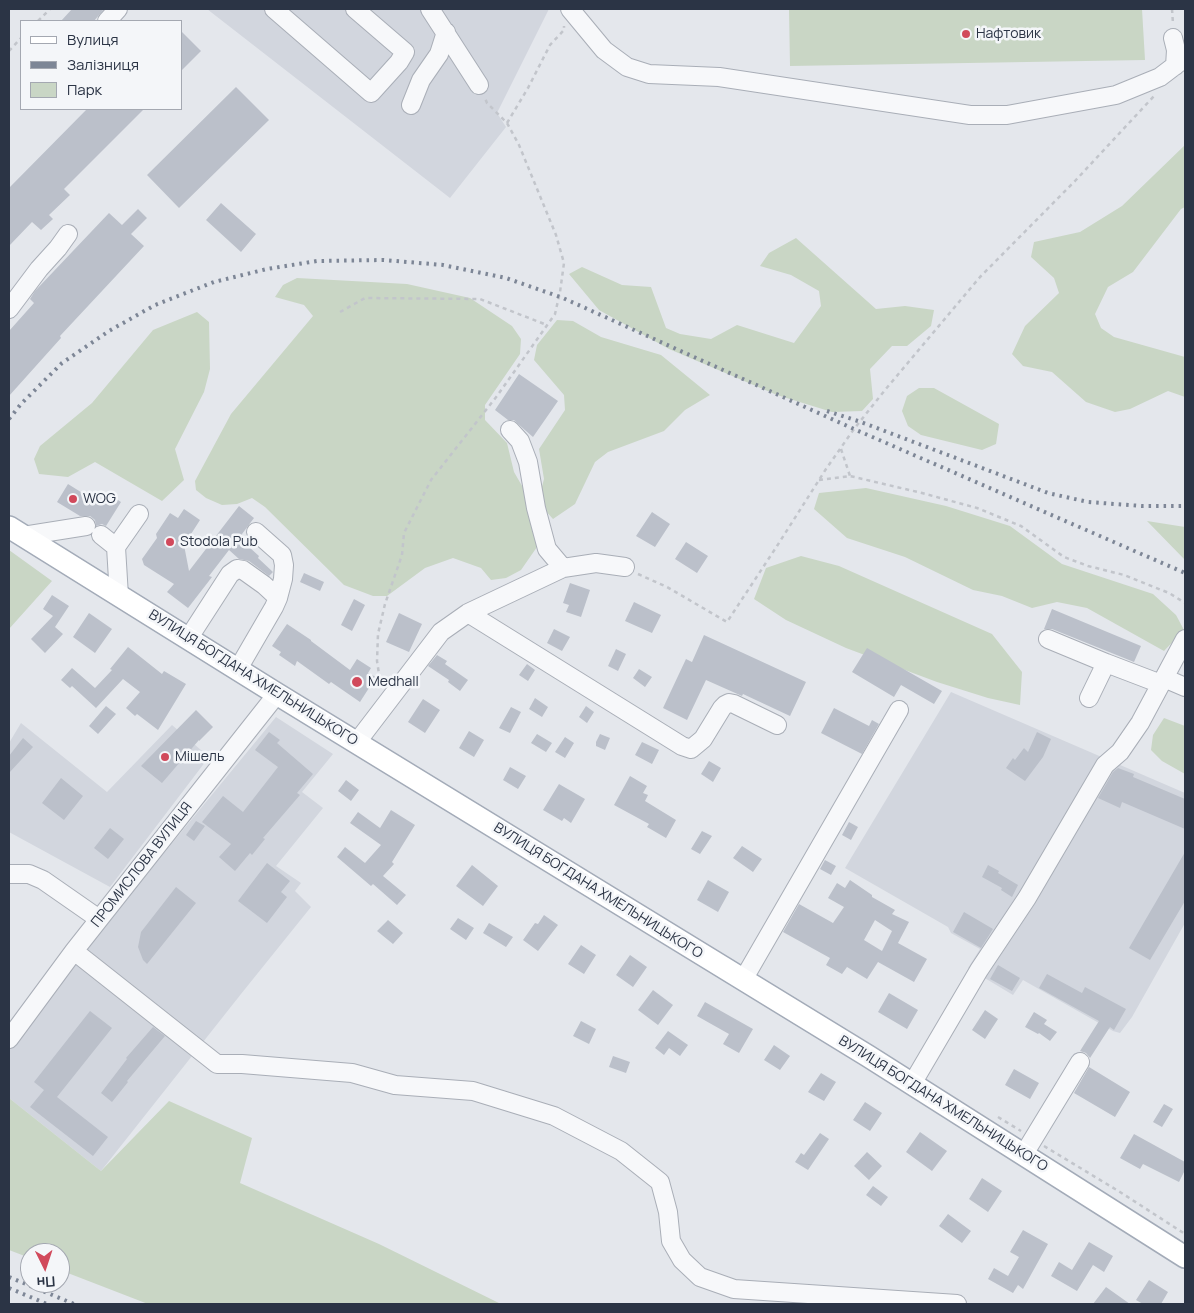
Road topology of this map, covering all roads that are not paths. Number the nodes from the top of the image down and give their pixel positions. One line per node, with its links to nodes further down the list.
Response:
1 (118, 9): 6 (street)
2 (274, 9): 3 (street)
3 (355, 9)
4 (430, 9): 7 (street)
5 (568, 16): 9 (street)
6 (108, 20)
7 (446, 32): 10 (street); 11 (street)
8 (1173, 38): 9 (street)
9 (1180, 62)
10 (479, 85)
11 (411, 105)
12 (68, 234): 13 (street)
13 (9, 309)
14 (510, 430): 20 (street)
15 (138, 514): 18 (street)
16 (16, 532): 18 (street); 21 (main road, ВУЛИЦЯ БОГДАНА ХМЕЛЬНИЦЬКОГО)
17 (256, 532): 22 (street)
18 (116, 546): 21 (street)
19 (625, 567): 20 (street)
20 (563, 568): 23 (street)
21 (119, 596): 24 (main road, ВУЛИЦЯ БОГДАНА ХМЕЛЬНИЦЬКОГО)
22 (278, 598): 24 (street); 28 (street)
23 (468, 613): 34 (street); 35 (street)
24 (188, 639): 28 (main road, ВУЛИЦЯ БОГДАНА ХМЕЛЬНИЦЬКОГО)
25 (1048, 639): 27 (street)
26 (1185, 639): 29 (street)
27 (1106, 663): 29 (street); 32 (street)
28 (238, 669): 31 (main road, ВУЛИЦЯ БОГДАНА ХМЕЛЬНИЦЬКОГО)
29 (1163, 681): 30 (street); 42 (street)
30 (1185, 687)
31 (277, 694): 35 (main road, ВУЛИЦЯ БОГДАНА ХМЕЛЬНИЦЬКОГО); 37 (street, ПРОМИСЛОВА ВУЛИЦЯ)
32 (1089, 698)
33 (899, 710): 39 (street)
34 (777, 725)
35 (357, 742): 39 (main road, ВУЛИЦЯ БОГДАНА ХМЕЛЬНИЦЬКОГО)
36 (9, 874): 37 (street)
37 (99, 919): 38 (street, ПРОМИСЛОВА ВУЛИЦЯ)
38 (74, 951): 40 (street, ПРОМИСЛОВА ВУЛИЦЯ); 45 (street)
39 (743, 980): 42 (main road, ВУЛИЦЯ БОГДАНА ХМЕЛЬНИЦЬКОГО)
40 (9, 1039)
41 (1080, 1062): 43 (street)
42 (912, 1084): 43 (main road, ВУЛИЦЯ БОГДАНА ХМЕЛЬНИЦЬКОГО)
43 (1024, 1154): 44 (main road, ВУЛИЦЯ БОГДАНА ХМЕЛЬНИЦЬКОГО)
44 (1185, 1257)
45 (957, 1304)

